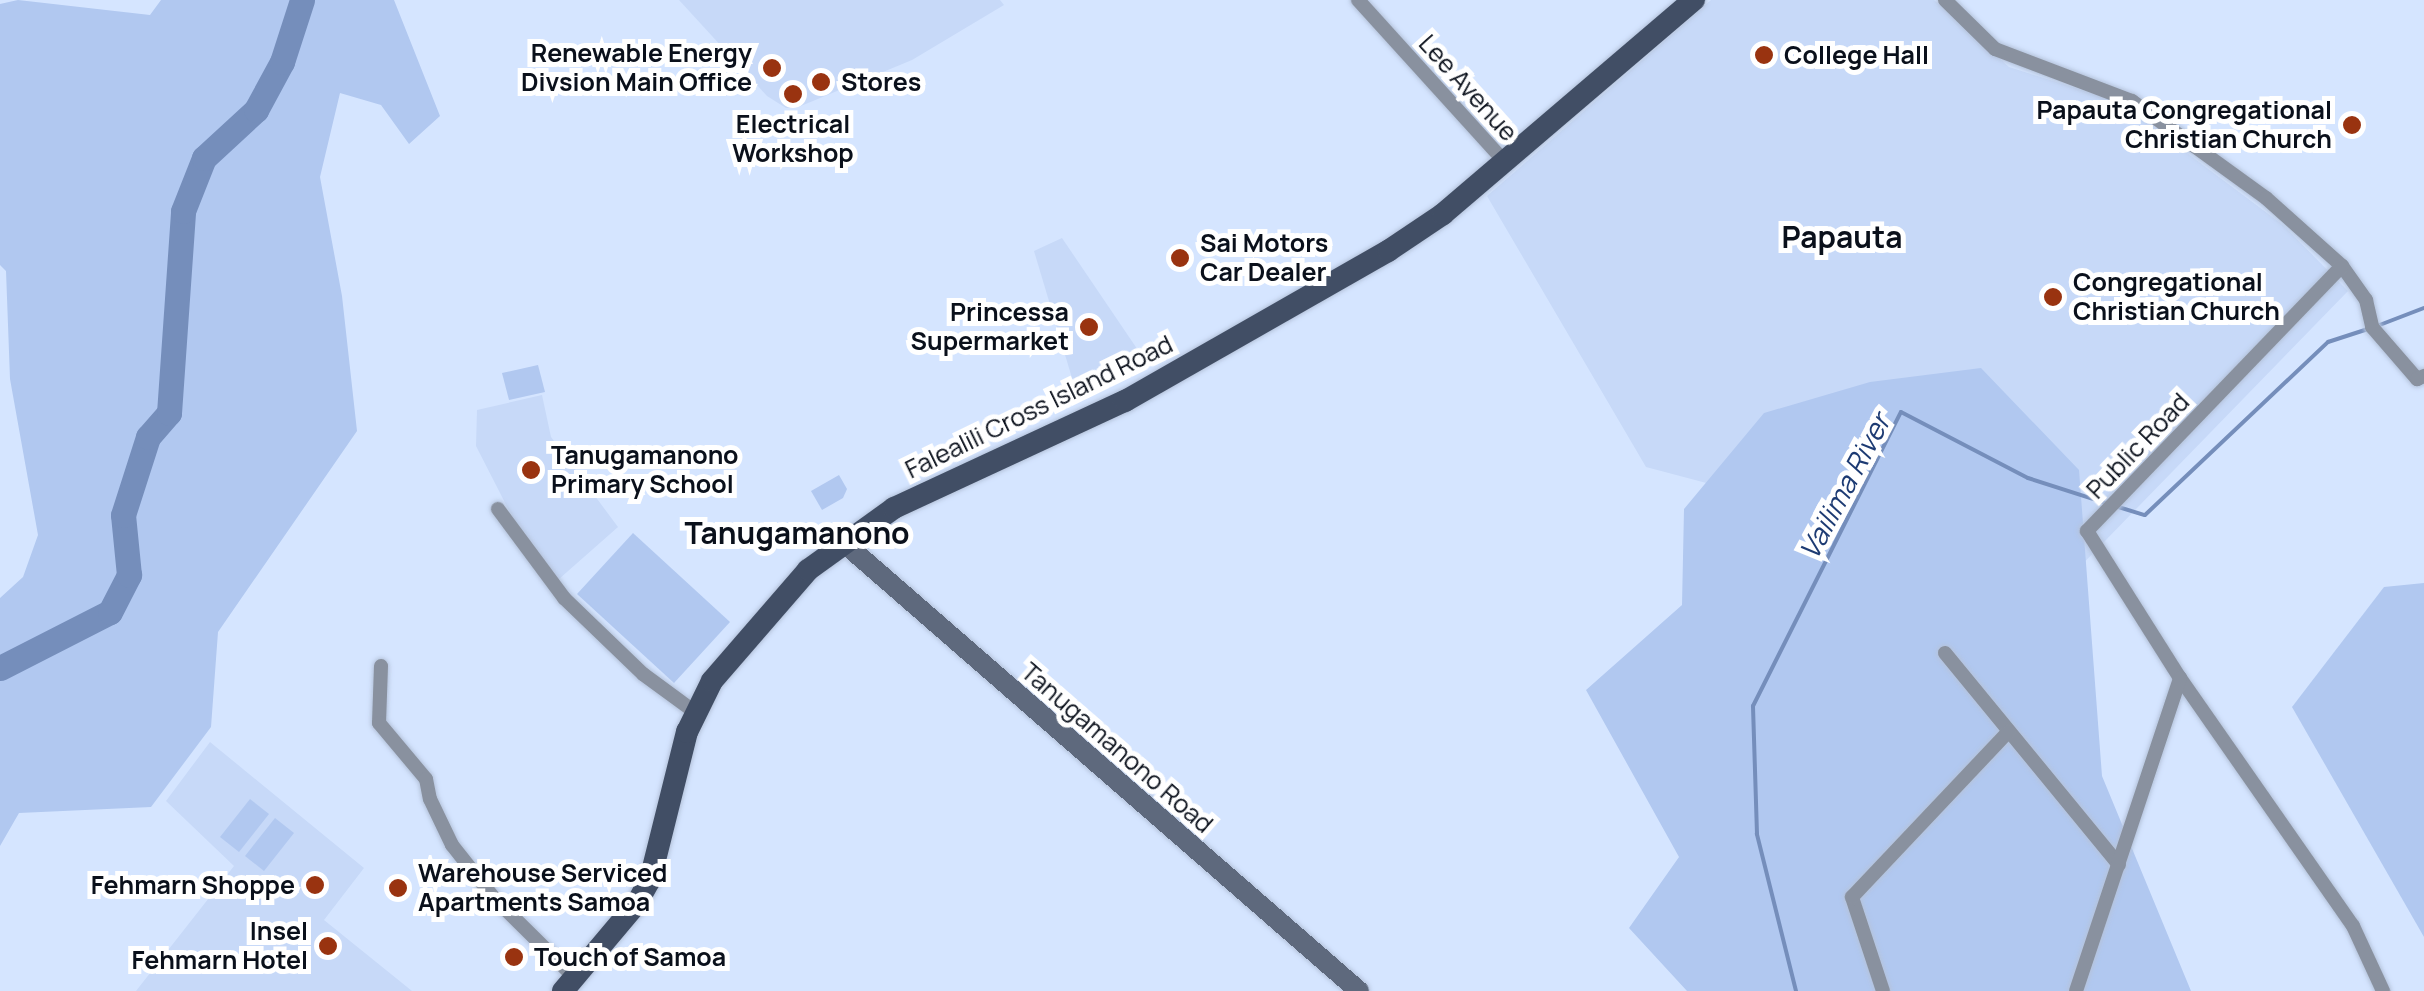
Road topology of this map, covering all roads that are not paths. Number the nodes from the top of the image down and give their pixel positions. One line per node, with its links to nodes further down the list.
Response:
1 (1358, 0): 4 (street, Lee Avenue)
2 (1694, 0): 4 (main road, Falealili Cross Island Road)
3 (1944, 0): 5 (street)
4 (1505, 162): 8 (main road, Falealili Cross Island Road)
5 (2342, 266): 6 (street); 11 (street, Public Road)
6 (2424, 376)
7 (498, 509): 12 (street)
8 (843, 542): 12 (main road, Falealili Cross Island Road); 17 (main road, Tanugamanono Road)
9 (1945, 653): 13 (street)
10 (380, 666): 16 (street)
11 (2180, 678): 14 (street); 15 (street, Public Road)
12 (695, 712): 16 (main road, Falealili Cross Island Road)
13 (2009, 731): 14 (street); 18 (street)
14 (2119, 865): 19 (street)
15 (2377, 973): 20 (street); 21 (street, Public Road)
16 (568, 984)
17 (1360, 991)
18 (1883, 991)
19 (2076, 991)
20 (2369, 991)
21 (2383, 991)

